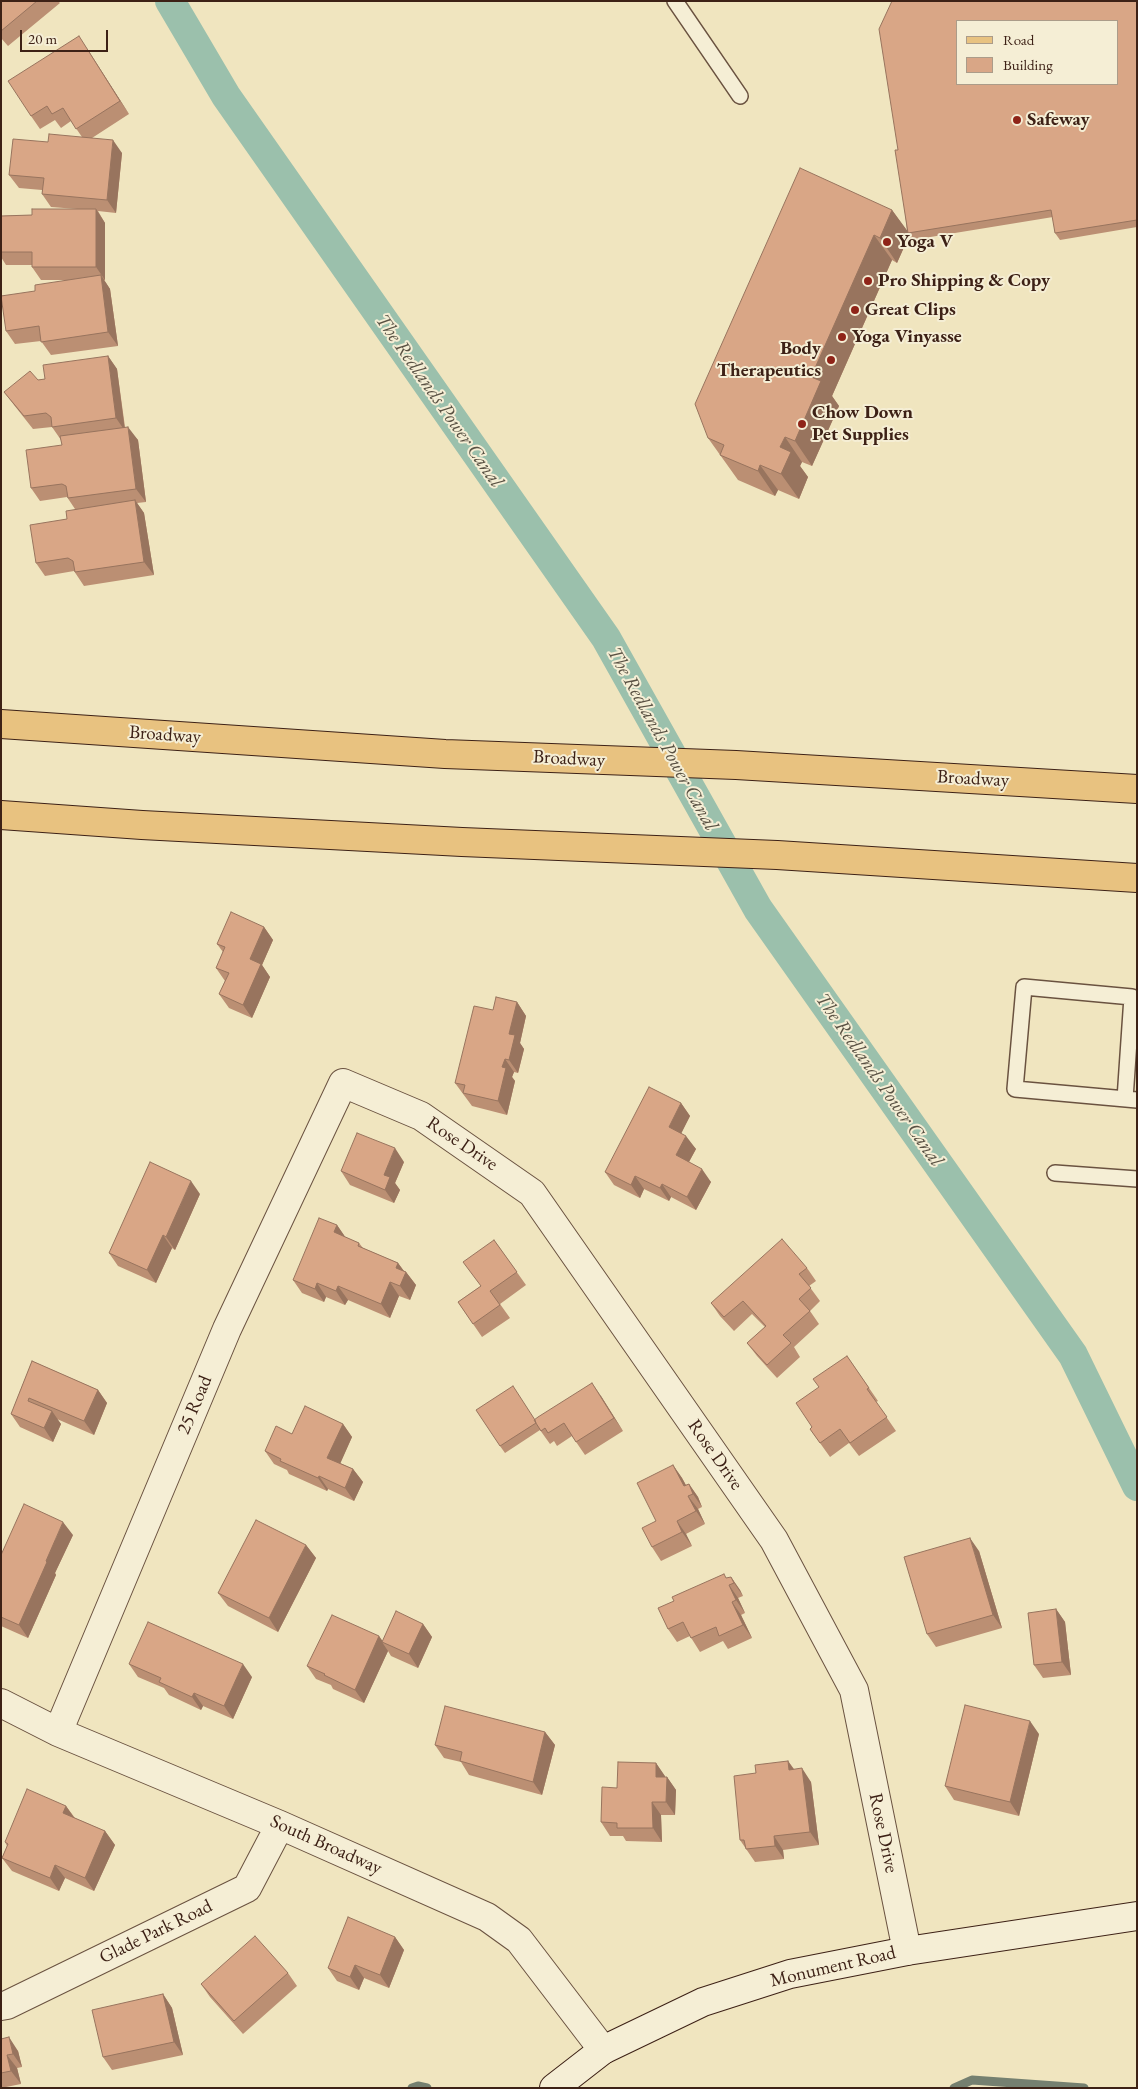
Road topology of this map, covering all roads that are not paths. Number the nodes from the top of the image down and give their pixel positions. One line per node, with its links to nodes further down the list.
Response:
1 (675, 1): 2 (lane)
2 (740, 96)
3 (1, 724): 4 (main road, Broadway)
4 (1137, 789)
5 (1, 815): 6 (main road)
6 (1132, 877)
7 (342, 1083): 12 (street, 25 Road); 15 (street, Rose Drive)
8 (1131, 1100): 8 (lane)
9 (1055, 1173): 10 (lane)
10 (1137, 1179)
11 (1, 1703): 12 (street, South Broadway)
12 (58, 1732): 13 (street, South Broadway)
13 (280, 1825): 16 (street, Glade Park Road); 17 (street, South Broadway)
14 (1137, 1916): 15 (street, Monument Road)
15 (907, 1950): 17 (street, Monument Road)
16 (1, 2006)
17 (603, 2050): 18 (street, Monument Road)
18 (554, 2088)

